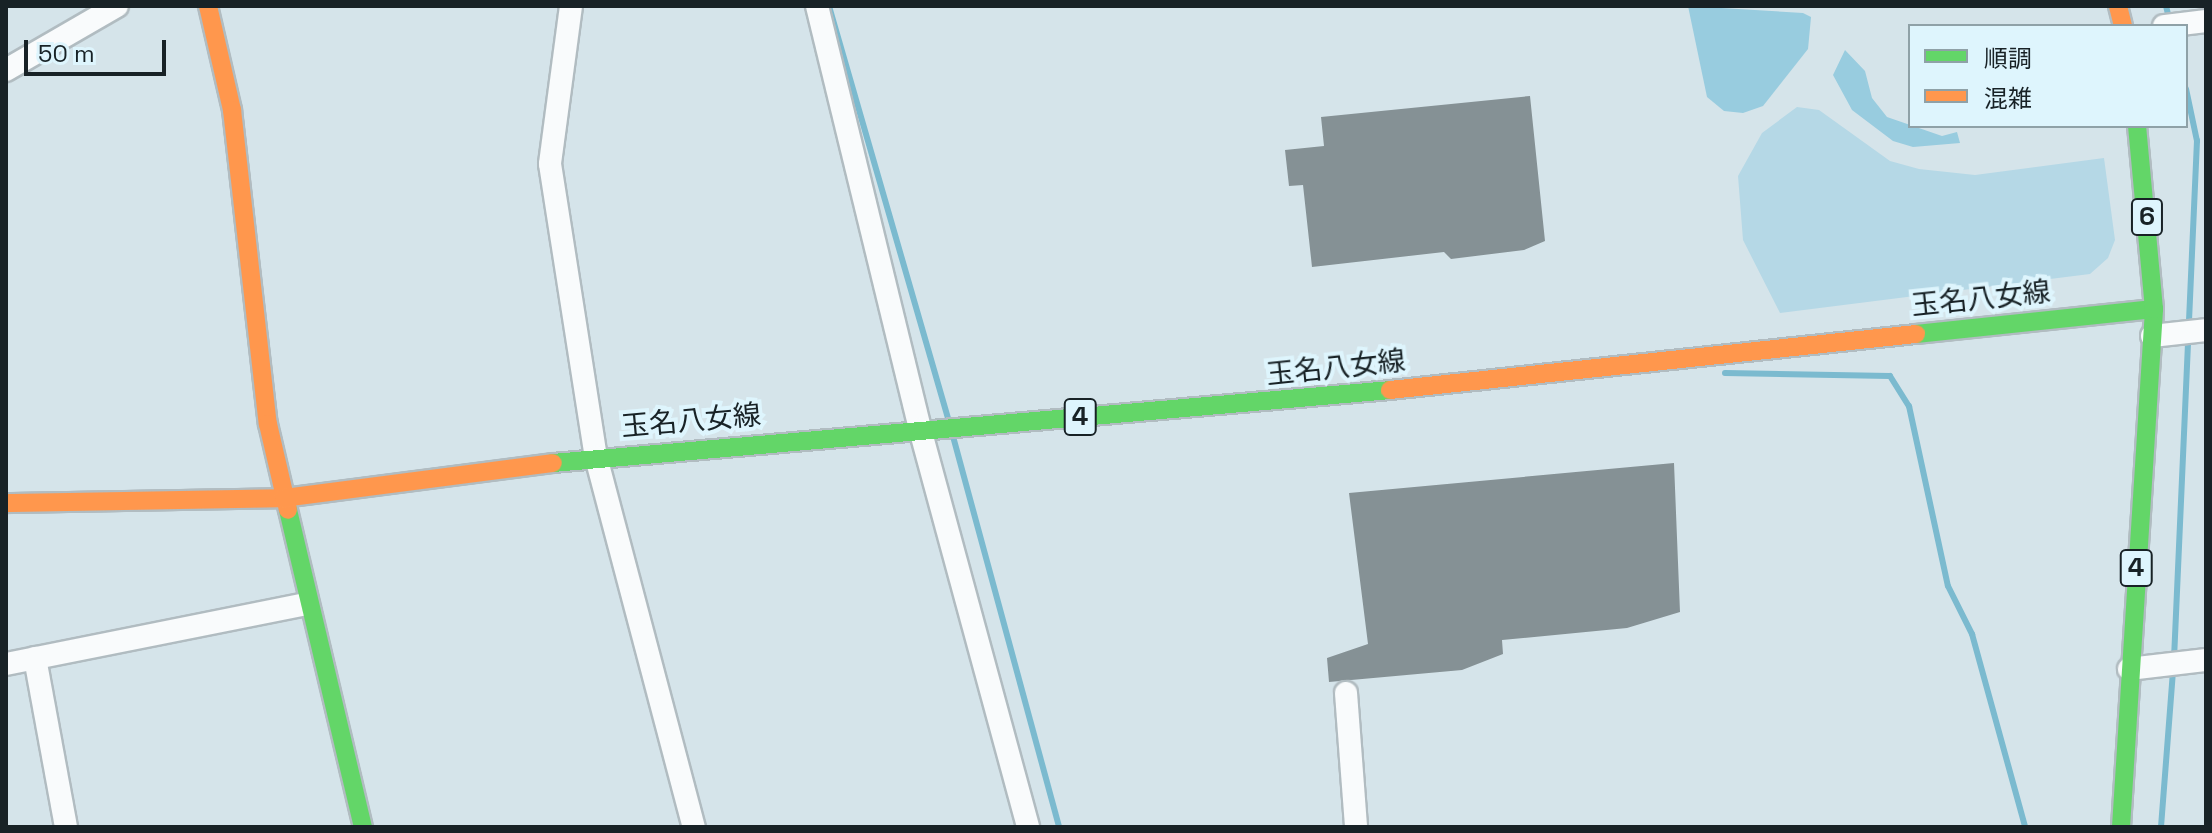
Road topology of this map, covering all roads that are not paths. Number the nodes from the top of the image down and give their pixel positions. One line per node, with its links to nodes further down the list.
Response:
1 (117, 6): 7 (street)
2 (208, 6): 14 (main road)
3 (571, 6): 13 (street)
4 (817, 6): 12 (street)
5 (2206, 21): 6 (street)
6 (2181, 24)
7 (6, 70)
8 (2137, 128): 9 (main road, 6)
9 (2154, 309): 11 (main road, 4); 12 (main road, 玉名八女線 / 4)
10 (2205, 330): 11 (street)
11 (2152, 336): 20 (main road, 4)
12 (920, 429): 13 (main road, 玉名八女線 / 4); 25 (street)
13 (596, 457): 14 (main road, 玉名八女線 / 4); 24 (street)
14 (284, 498): 15 (main road, 玉名八女線 / 4); 16 (main road)
15 (6, 503)
16 (306, 604): 17 (street); 23 (main road)
17 (35, 658): 19 (street); 22 (street)
18 (2206, 660): 20 (street)
19 (6, 664)
20 (2129, 669): 27 (main road, 4)
21 (1346, 693): 26 (street)
22 (66, 827)
23 (363, 827)
24 (694, 827)
25 (1028, 827)
26 (1356, 827)
27 (2121, 827)

